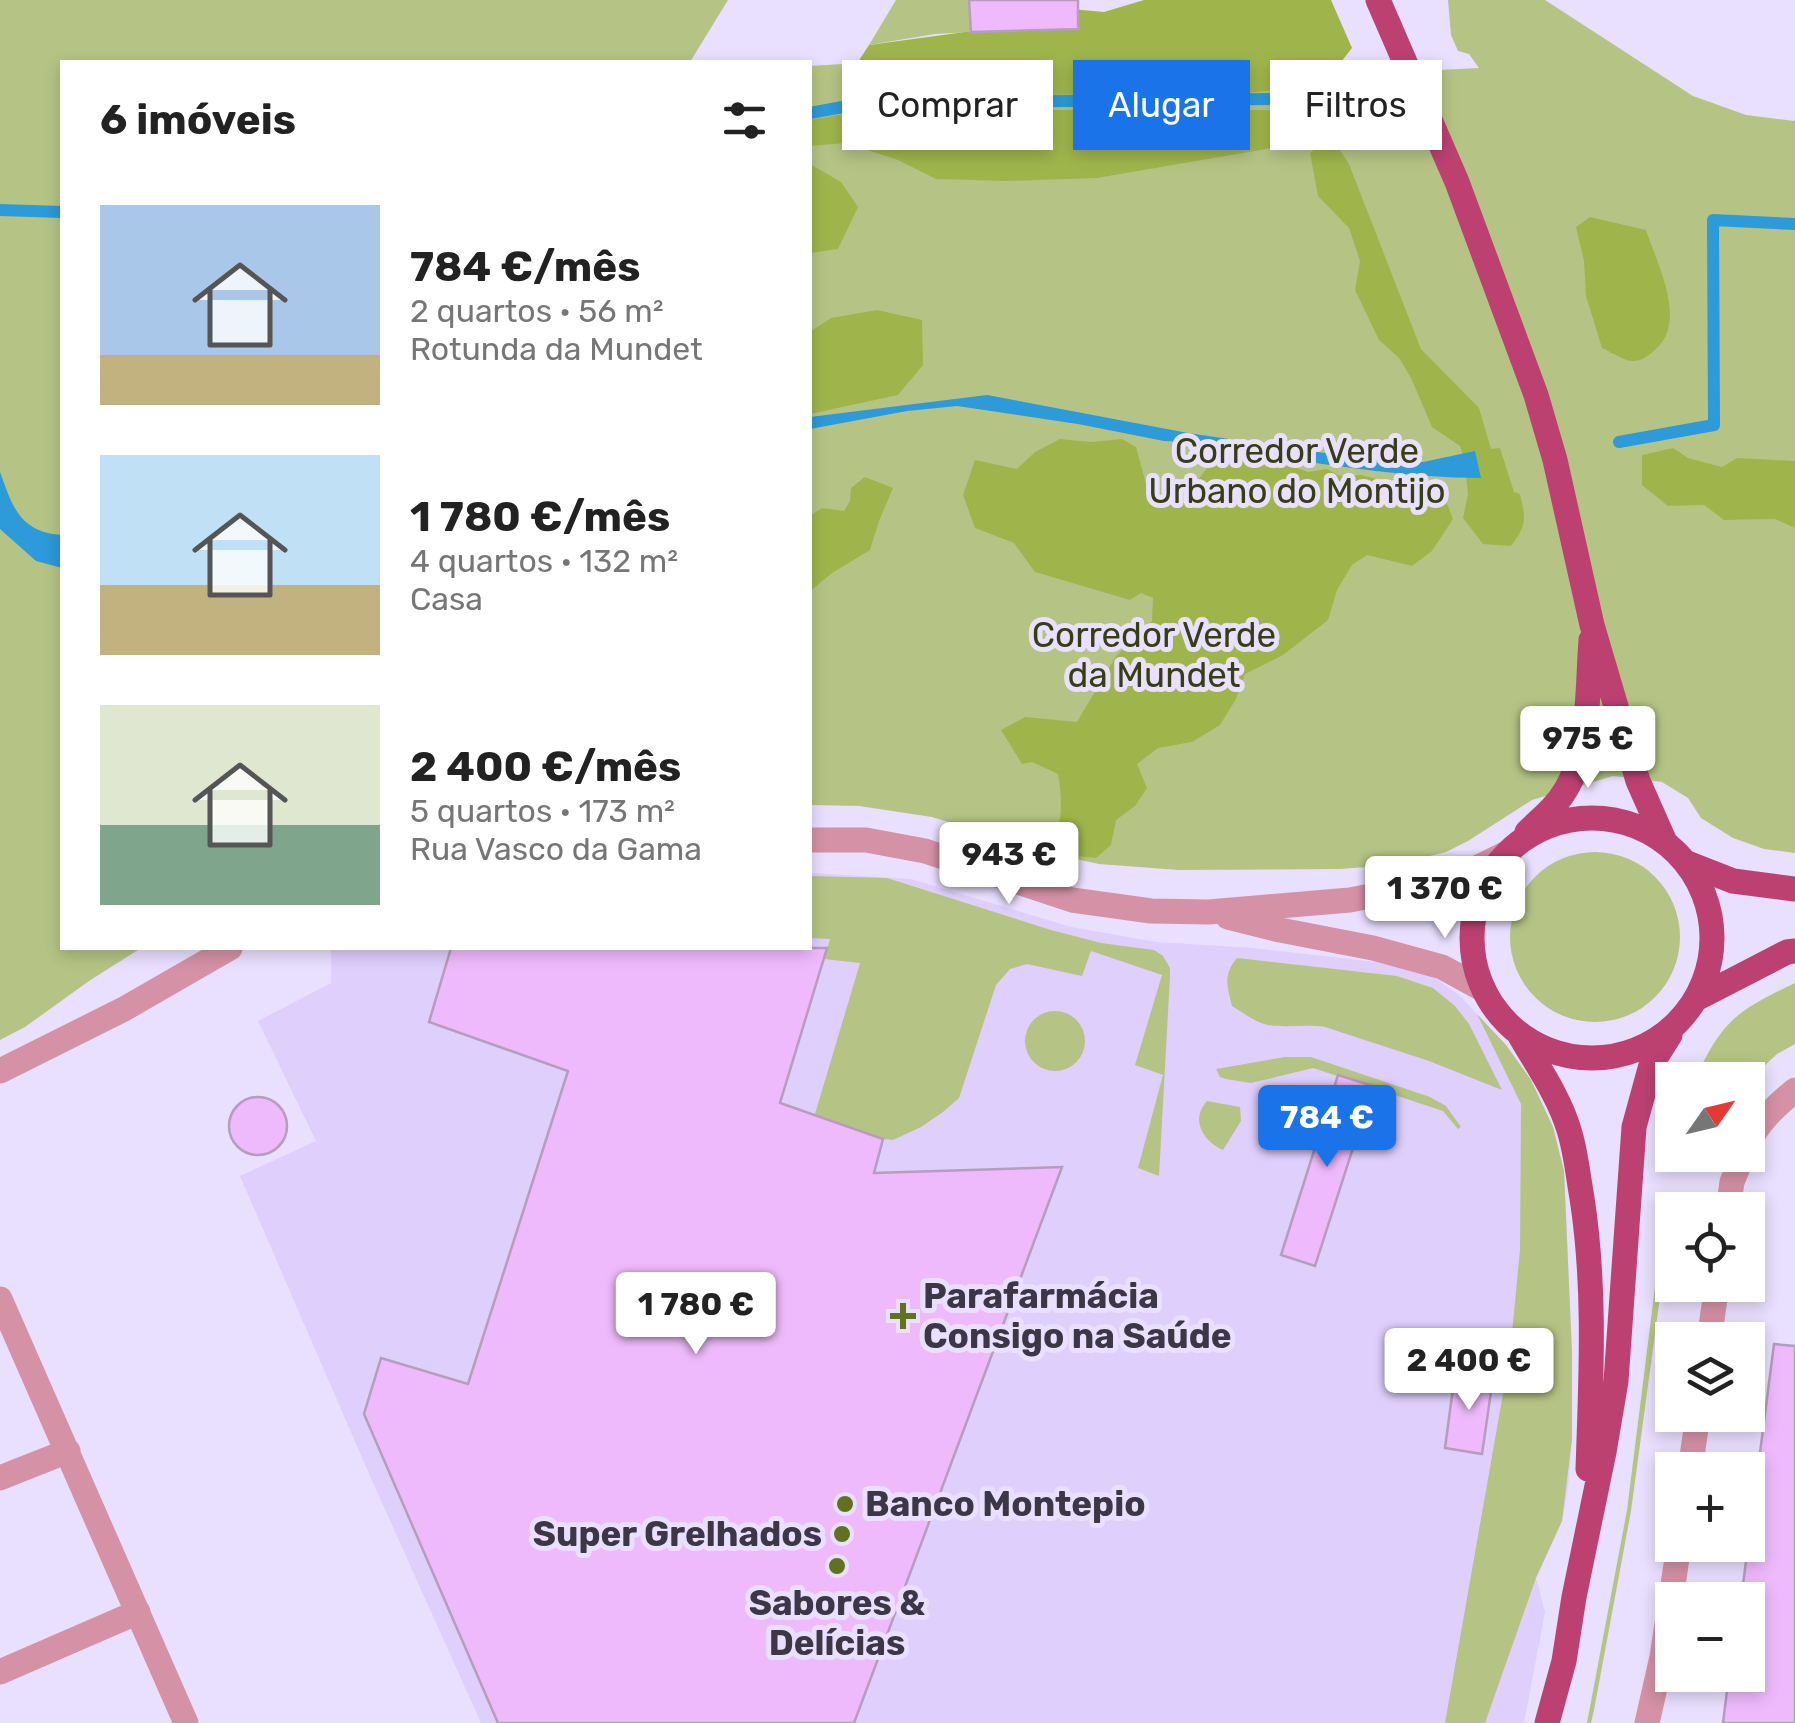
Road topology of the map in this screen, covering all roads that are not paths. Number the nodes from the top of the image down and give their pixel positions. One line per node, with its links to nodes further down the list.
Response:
1 (1378, 0): 2 (main road)
2 (1592, 625): 4 (main road); 5 (main road)
3 (812, 840): 8 (street)
4 (1665, 842): 5 (main road); 6 (main road)
5 (1509, 850): 8 (street); 11 (main road)
6 (1687, 863): 7 (main road); 12 (main road)
7 (1795, 889)
8 (1208, 912): 11 (street)
9 (227, 950): 15 (street)
10 (1795, 950): 12 (main road)
11 (1484, 990): 14 (main road)
12 (1698, 998): 13 (main road)
13 (1676, 1026): 14 (main road); 21 (main road)
14 (1519, 1034): 21 (main road)
15 (0, 1071)
16 (1795, 1090): 17 (street)
17 (1765, 1120)
18 (0, 1300): 19 (street)
19 (68, 1451): 20 (street); 23 (street)
20 (0, 1478)
21 (1585, 1540): 26 (main road)
22 (1676, 1562): 27 (street)
23 (138, 1612): 24 (street); 25 (street)
24 (0, 1672)
25 (186, 1723)
26 (1547, 1723)
27 (1647, 1723)

